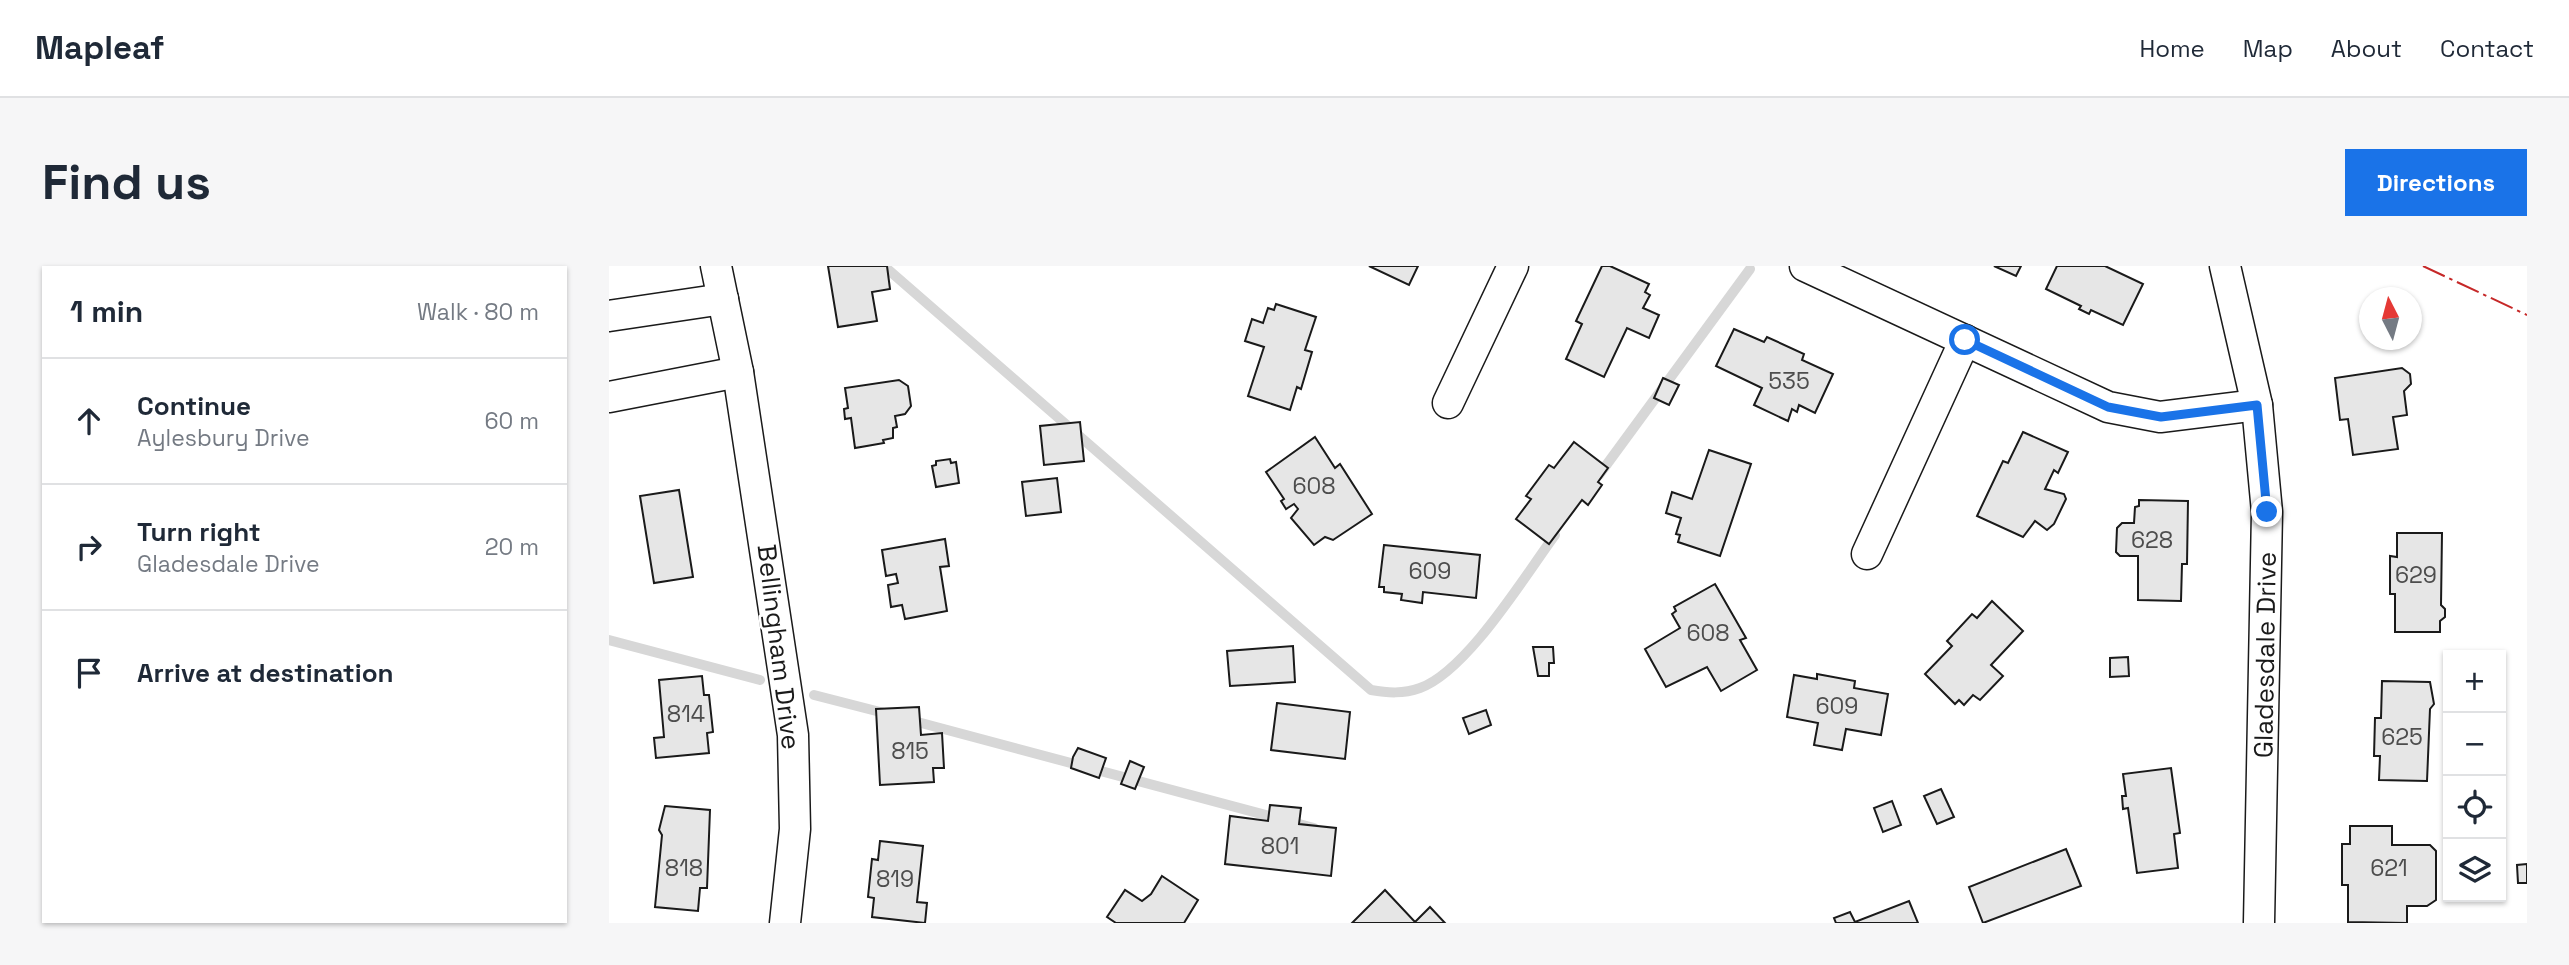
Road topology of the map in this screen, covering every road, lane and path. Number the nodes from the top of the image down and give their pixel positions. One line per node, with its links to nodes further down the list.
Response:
1 (716, 266): 5 (street, Bellingham Drive)
2 (1513, 266): 10 (street)
3 (1805, 266): 7 (street)
4 (2225, 266): 11 (street, Gladesdale Drive)
5 (723, 299): 6 (street); 8 (street, Bellingham Drive)
6 (609, 316)
7 (1965, 340): 11 (street); 12 (street)
8 (738, 372): 9 (street); 13 (street, Bellingham Drive)
9 (609, 397)
10 (1448, 403)
11 (2257, 405): 14 (street, Gladesdale Drive)
12 (1867, 554)
13 (785, 923)
14 (2259, 923)

